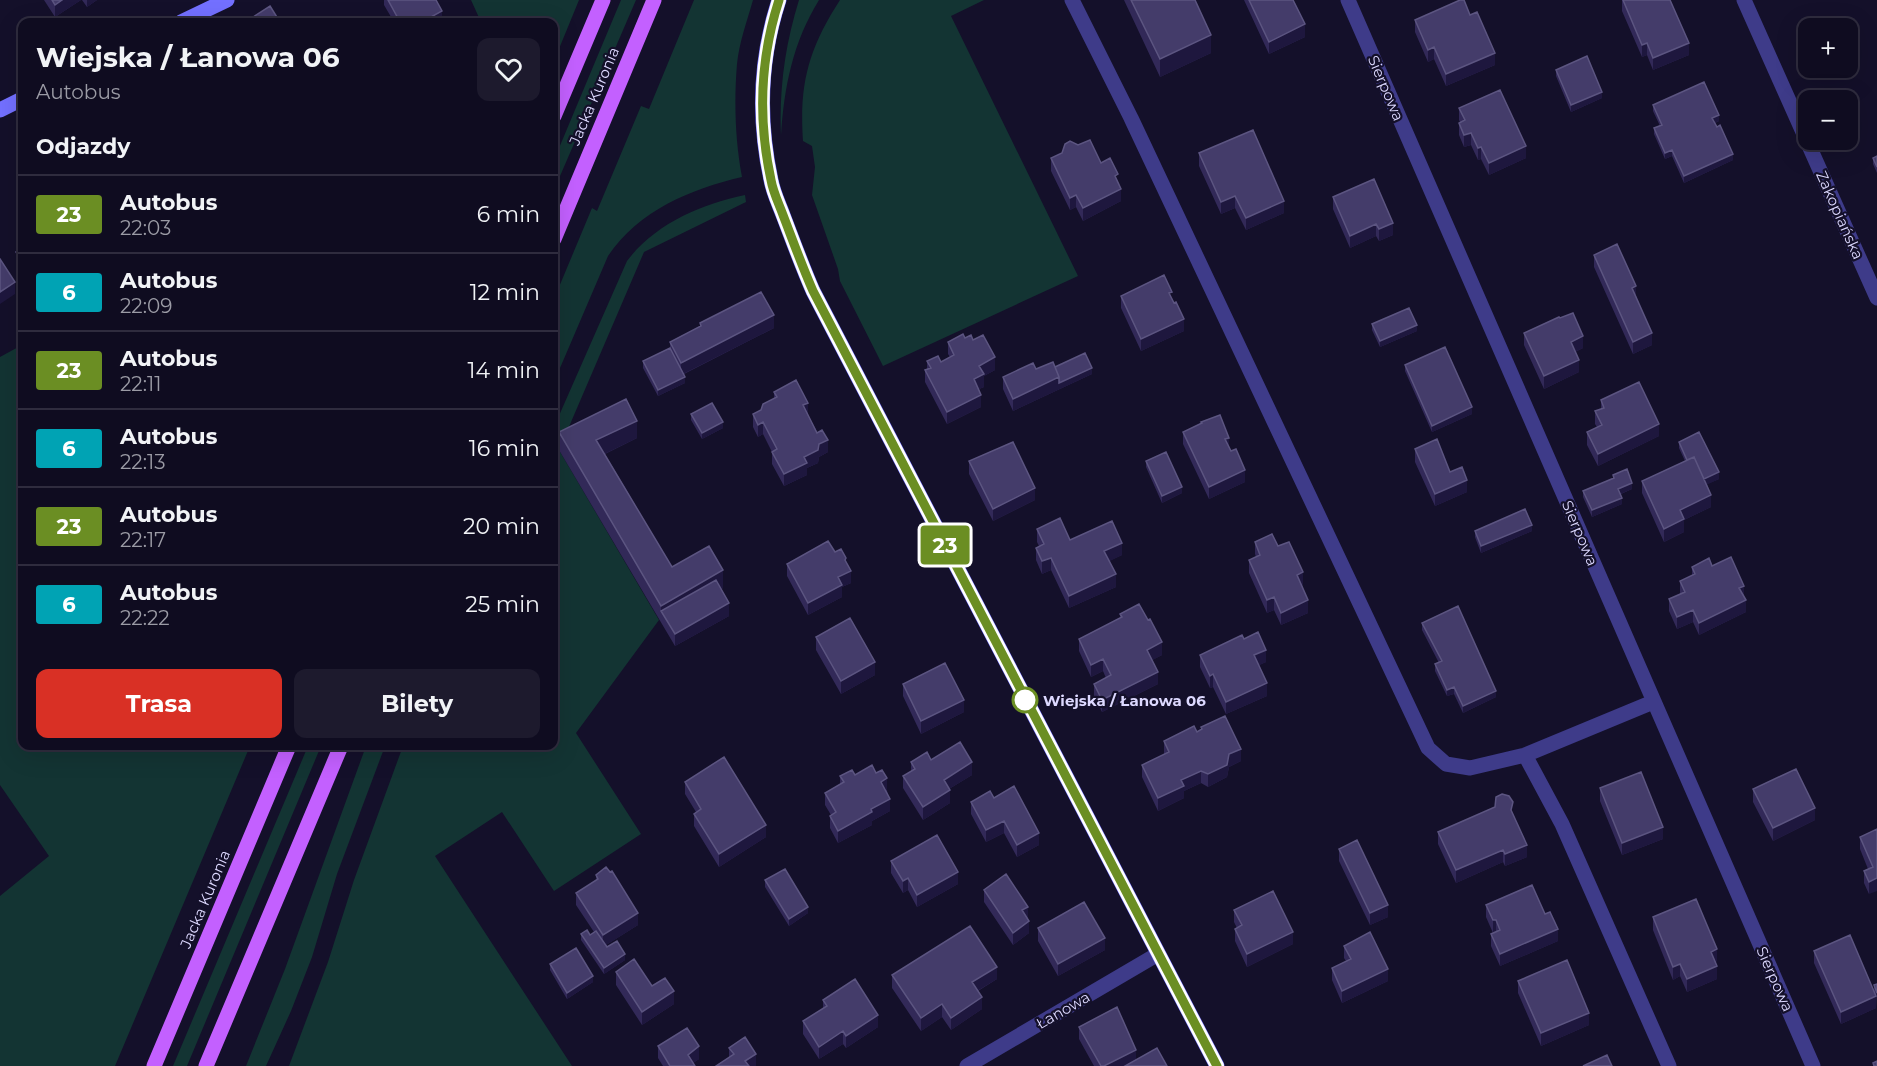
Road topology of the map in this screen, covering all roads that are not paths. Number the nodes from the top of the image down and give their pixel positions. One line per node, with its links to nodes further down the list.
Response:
1 (227, 0): 8 (street)
2 (603, 0): 10 (main road, Jacka Kuronia)
3 (654, 0): 12 (main road, Jacka Kuronia)
4 (779, 0): 18 (street)
5 (1072, 0): 17 (street)
6 (1348, 0): 14 (street, Sierpowa)
7 (1744, 0): 13 (street, Zakopiańska)
8 (189, 18)
9 (18, 101): 11 (street)
10 (558, 107)
11 (0, 110)
12 (558, 229)
13 (1877, 298)
14 (1653, 702): 17 (street); 24 (street, Sierpowa)
15 (287, 750): 19 (main road, Jacka Kuronia)
16 (339, 750): 20 (main road)
17 (1525, 755): 23 (street)
18 (1158, 954): 21 (street, Łanowa); 22 (street)
19 (154, 1066)
20 (207, 1066)
21 (967, 1066)
22 (1216, 1066)
23 (1669, 1066)
24 (1813, 1066)

